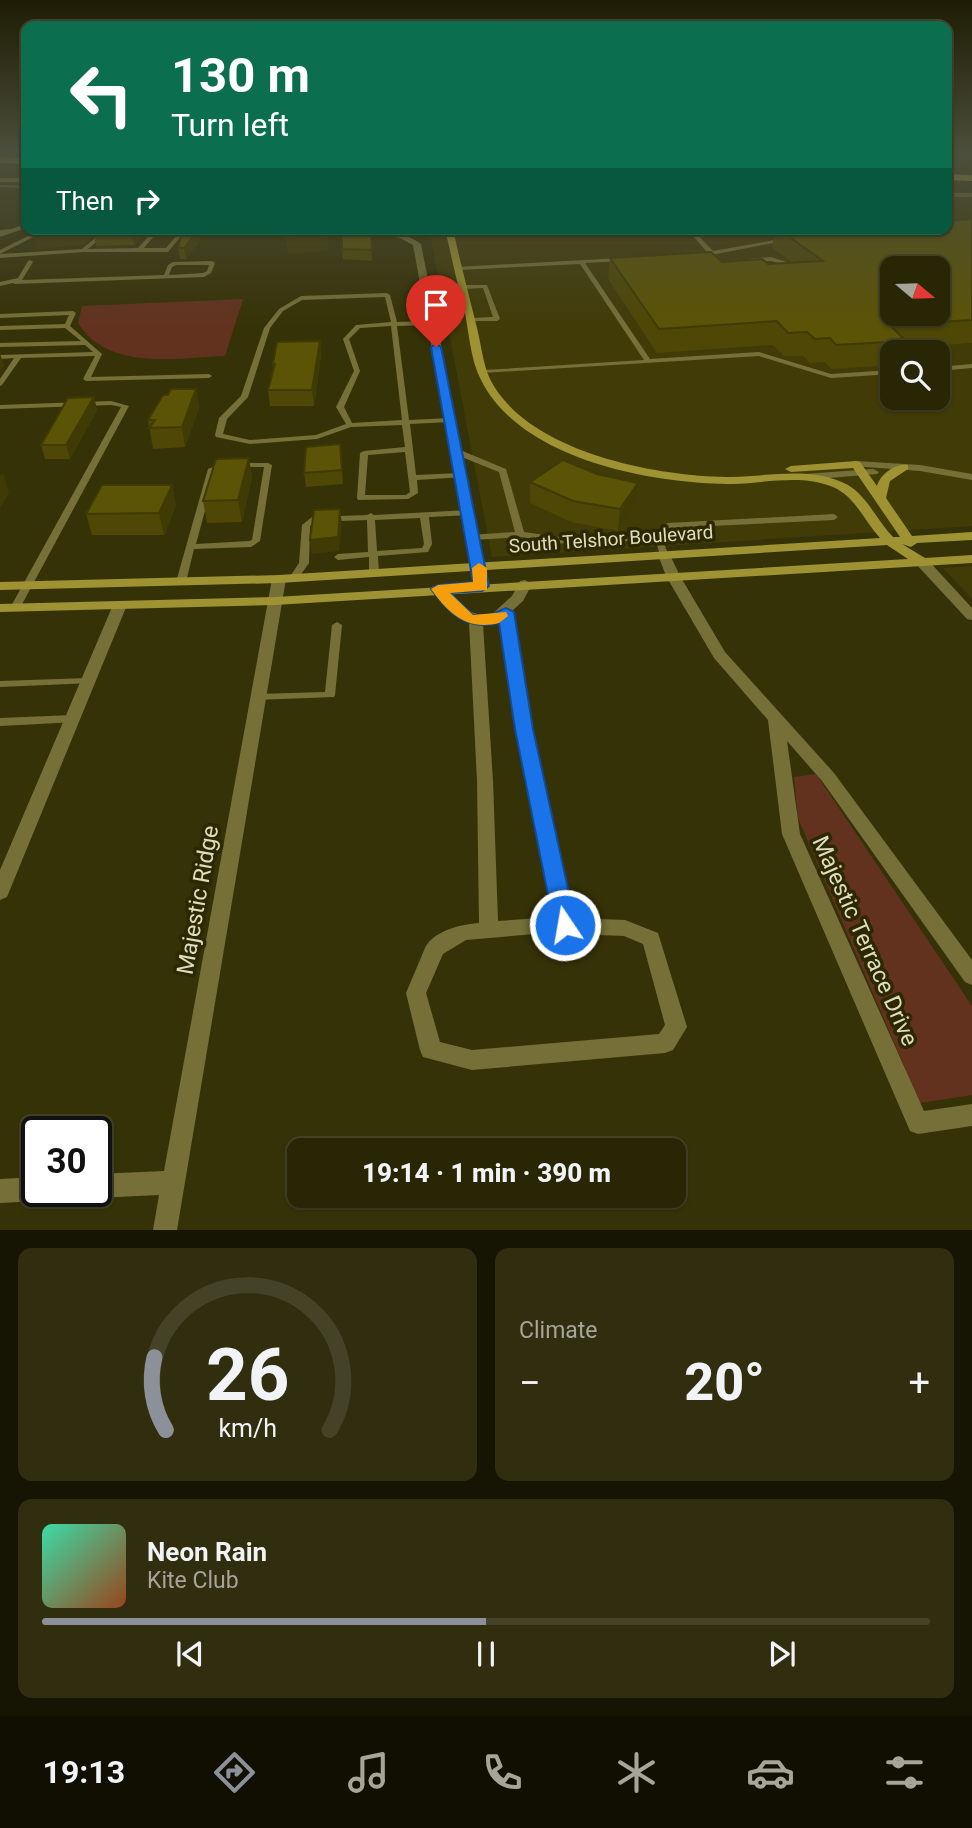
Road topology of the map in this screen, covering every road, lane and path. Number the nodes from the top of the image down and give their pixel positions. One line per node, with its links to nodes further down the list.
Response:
1 (21, 228): 2 (street)
2 (0, 234)
3 (36, 235): 15 (lane)
4 (102, 235): 14 (lane)
5 (153, 235): 12 (lane)
6 (180, 235): 12 (lane)
7 (396, 235): 28 (street)
8 (450, 235): 23 (main road)
9 (695, 235): 16 (lane)
10 (797, 239): 11 (lane)
11 (742, 249): 13 (lane); 18 (lane)
12 (140, 250): 14 (lane)
13 (733, 250): 16 (lane); 20 (lane)
14 (83, 251): 15 (lane)
15 (0, 254)
16 (712, 254): 17 (lane)
17 (694, 256)
18 (760, 258): 20 (lane); 20 (lane)
19 (633, 259): 22 (lane)
20 (750, 260)
21 (30, 262): 25 (lane)
22 (582, 262): 23 (lane); 40 (lane)
23 (458, 268): 27 (main road)
24 (166, 276): 24 (lane); 25 (lane)
25 (15, 282): 26 (lane)
26 (0, 284)
27 (465, 297): 28 (main road); 30 (main road); 30 (lane)
28 (428, 303): 31 (street)
29 (0, 316): 33 (lane)
30 (471, 320): 43 (main road)
31 (431, 323): 32 (lane); 48 (street)
32 (394, 324): 49 (lane); 50 (lane); 50 (lane)
33 (67, 326): 34 (lane); 35 (lane)
34 (0, 328)
35 (87, 343): 36 (lane); 37 (lane)
36 (0, 345)
37 (99, 354): 38 (lane); 45 (lane)
38 (19, 356): 39 (lane); 46 (lane)
39 (0, 357)
40 (648, 361): 43 (lane); 44 (lane)
41 (972, 366): 42 (lane)
42 (950, 368)
43 (484, 372): 57 (main road)
44 (880, 373)
45 (209, 376)
46 (0, 384)
47 (0, 407): 87 (lane)
48 (450, 420): 49 (lane); 52 (street)
49 (406, 422): 50 (lane); 51 (lane)
50 (350, 425)
51 (409, 449): 60 (lane); 60 (lane)
52 (457, 452): 56 (street); 67 (lane)
53 (904, 467): 54 (street); 59 (street); 62 (main road)
54 (859, 469): 55 (street); 62 (main road)
55 (840, 470): 57 (main road); 58 (street); 61 (street)
56 (461, 475): 60 (lane); 63 (street)
57 (770, 476): 58 (main road)
58 (804, 477): 61 (main road)
59 (972, 477)
60 (413, 478)
61 (859, 498): 72 (main road)
62 (880, 498): 71 (main road)
63 (469, 513): 65 (lane); 70 (street)
64 (371, 516): 65 (lane); 75 (lane); 82 (lane)
65 (424, 516): 75 (lane)
66 (834, 517): 68 (lane)
67 (520, 534): 68 (lane); 70 (lane)
68 (658, 536): 74 (lane)
69 (972, 536): 71 (main road, South Telshor Boulevard)
70 (473, 537): 79 (street)
71 (909, 539): 72 (main road, South Telshor Boulevard); 78 (main road)
72 (888, 540): 74 (main road, South Telshor Boulevard); 78 (main road)
73 (191, 547): 73 (lane); 83 (lane)
74 (664, 555): 79 (main road, South Telshor Boulevard); 81 (street)
75 (373, 556): 76 (lane); 80 (lane)
76 (338, 558)
77 (972, 559): 78 (main road, South Telshor Boulevard)
78 (921, 561): 81 (main road, South Telshor Boulevard); 93 (street)
79 (479, 567): 80 (main road, South Telshor Boulevard); 86 (street)
80 (374, 573): 82 (main road, South Telshor Boulevard)
81 (673, 576): 84 (main road, South Telshor Boulevard); 101 (street)
82 (286, 578): 83 (main road, South Telshor Boulevard); 89 (street, Majestic Ridge)
83 (181, 582): 87 (main road, South Telshor Boulevard)
84 (525, 584): 86 (main road, South Telshor Boulevard); 94 (street)
85 (0, 586): 87 (main road, South Telshor Boulevard)
86 (482, 586): 88 (main road, South Telshor Boulevard)
87 (27, 587): 92 (lane)
88 (438, 589): 89 (main road, South Telshor Boulevard); 95 (street)
89 (275, 601): 90 (main road, South Telshor Boulevard); 99 (street, Majestic Ridge)
90 (120, 605): 92 (main road, South Telshor Boulevard); 97 (street)
91 (0, 608): 92 (main road, South Telshor Boulevard)
92 (15, 608)
93 (969, 608)
94 (506, 612): 95 (street); 104 (street)
95 (476, 620): 105 (street)
96 (337, 625): 99 (lane)
97 (88, 681): 98 (lane); 100 (street)
98 (0, 684)
99 (258, 698): 108 (street, Majestic Ridge)
100 (73, 719): 102 (lane); 103 (street)
101 (776, 721): 106 (street); 107 (street, Majestic Terrace Drive)
102 (0, 722)
103 (0, 892)
104 (565, 925): 105 (street); 105 (street)
105 (489, 929)
106 (972, 976)
107 (972, 1115)
108 (173, 1182): 109 (street); 112 (street, Majestic Ridge)
109 (112, 1185)
110 (21, 1190): 111 (street)
111 (0, 1191)
112 (165, 1230)

